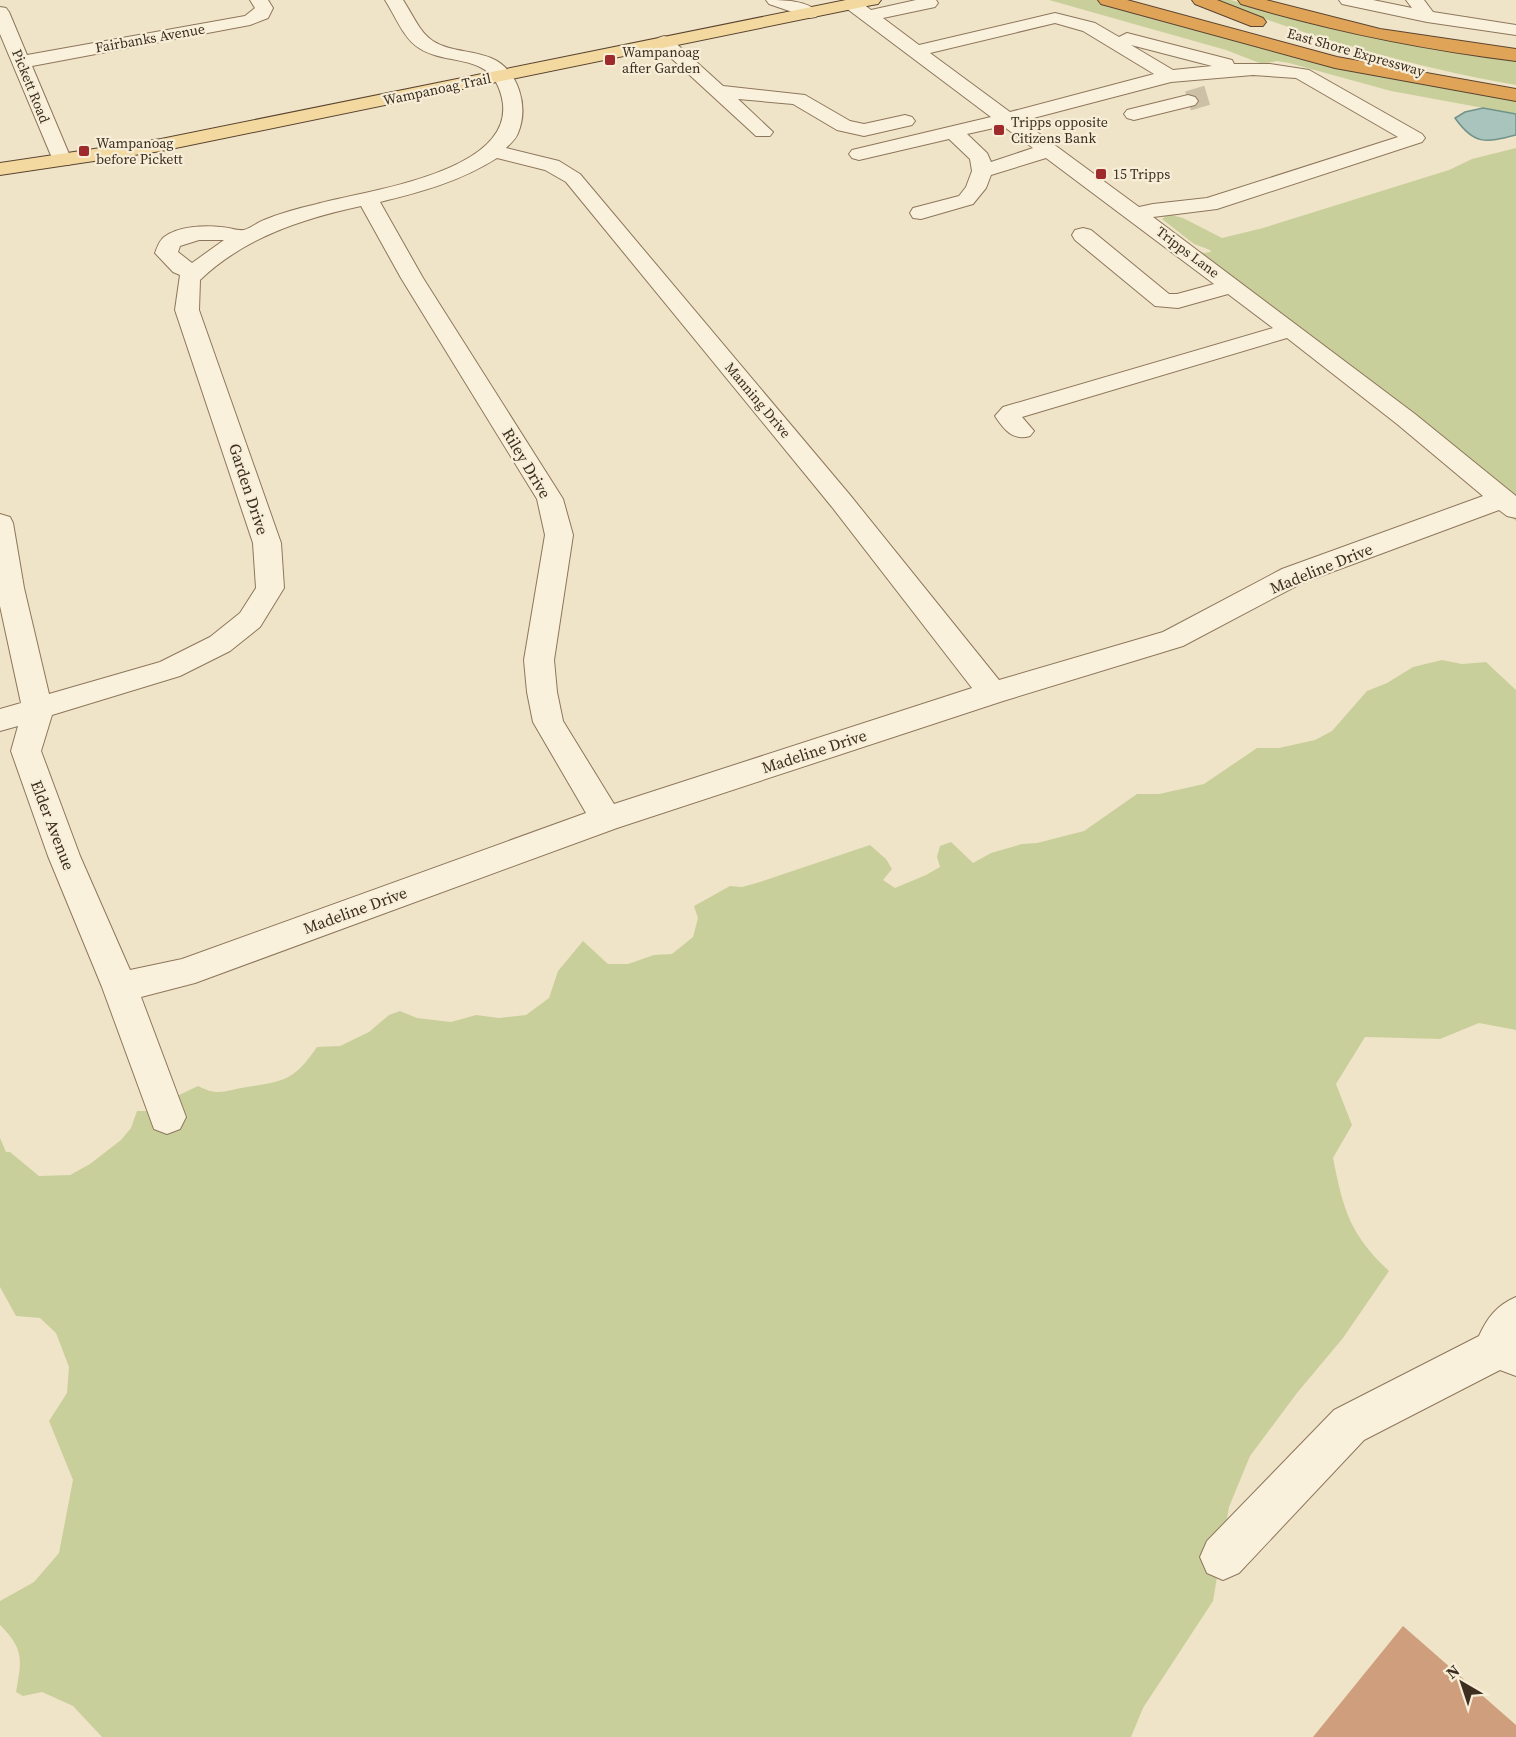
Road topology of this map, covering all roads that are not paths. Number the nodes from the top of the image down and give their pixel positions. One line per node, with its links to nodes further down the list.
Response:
1 (259, 0): 21 (street, Fairbanks Avenue)
2 (394, 0): 23 (street)
3 (775, 0): 12 (street)
4 (925, 0): 10 (street)
5 (1107, 0): 26 (highway)
6 (1200, 0): 26 (highway, East Shore Expressway)
7 (1247, 0): 20 (highway, East Shore Expressway)
8 (1348, 0): 13 (street)
9 (1415, 0): 13 (street)
10 (864, 7): 12 (main road, Wampanoag Trail); 16 (street, Tripps Lane)
11 (0, 12): 21 (street, Pickett Road)
12 (810, 13): 18 (main road, Wampanoag Trail)
13 (1427, 17): 15 (street)
14 (916, 26): 16 (street)
15 (1516, 30)
16 (890, 32): 19 (street, Tripps Lane)
17 (1104, 35): 19 (street); 22 (street); 24 (street)
18 (664, 42): 23 (main road, Wampanoag Trail); 25 (street)
19 (915, 51): 30 (street, Tripps Lane)
20 (1516, 55)
21 (21, 62): 37 (street, Pickett Road)
22 (1233, 72): 24 (street); 42 (street)
23 (503, 75): 35 (street); 37 (main road, Wampanoag Trail)
24 (1170, 76): 30 (street)
25 (718, 91): 29 (street); 31 (street)
26 (1516, 93)
27 (1188, 101): 28 (street)
28 (1134, 114)
29 (920, 117)
30 (1008, 119): 32 (street); 33 (street, Tripps Lane)
31 (763, 132)
32 (954, 132): 36 (street); 38 (street)
33 (1031, 136): 34 (street, Tripps Lane); 38 (street)
34 (1049, 150): 38 (street); 42 (street, Tripps Lane)
35 (493, 151): 40 (street); 51 (street, Manning Drive)
36 (859, 154)
37 (62, 161): 39 (main road, Wampanoag Trail)
38 (979, 162): 41 (street)
39 (0, 168)
40 (367, 198): 44 (street); 54 (street, Riley Drive)
41 (921, 213)
42 (1137, 215): 46 (street, Tripps Lane)
43 (1083, 235): 46 (street)
44 (245, 236): 45 (street); 45 (street)
45 (194, 273): 52 (street, Garden Drive)
46 (1232, 286): 47 (street, Tripps Lane)
47 (1290, 330): 48 (street); 49 (street, Tripps Lane)
48 (1021, 431)
49 (1509, 505): 51 (street, Madeline Drive)
50 (0, 523): 52 (street, Elder Avenue)
51 (992, 693): 54 (street, Madeline Drive)
52 (38, 710): 53 (street, Garden Drive); 55 (street, Elder Avenue)
53 (0, 720)
54 (606, 819): 55 (street, Madeline Drive)
55 (120, 987): 56 (street, Elder Avenue)
56 (167, 1117)
57 (1512, 1340): 58 (street)
58 (1223, 1557)

